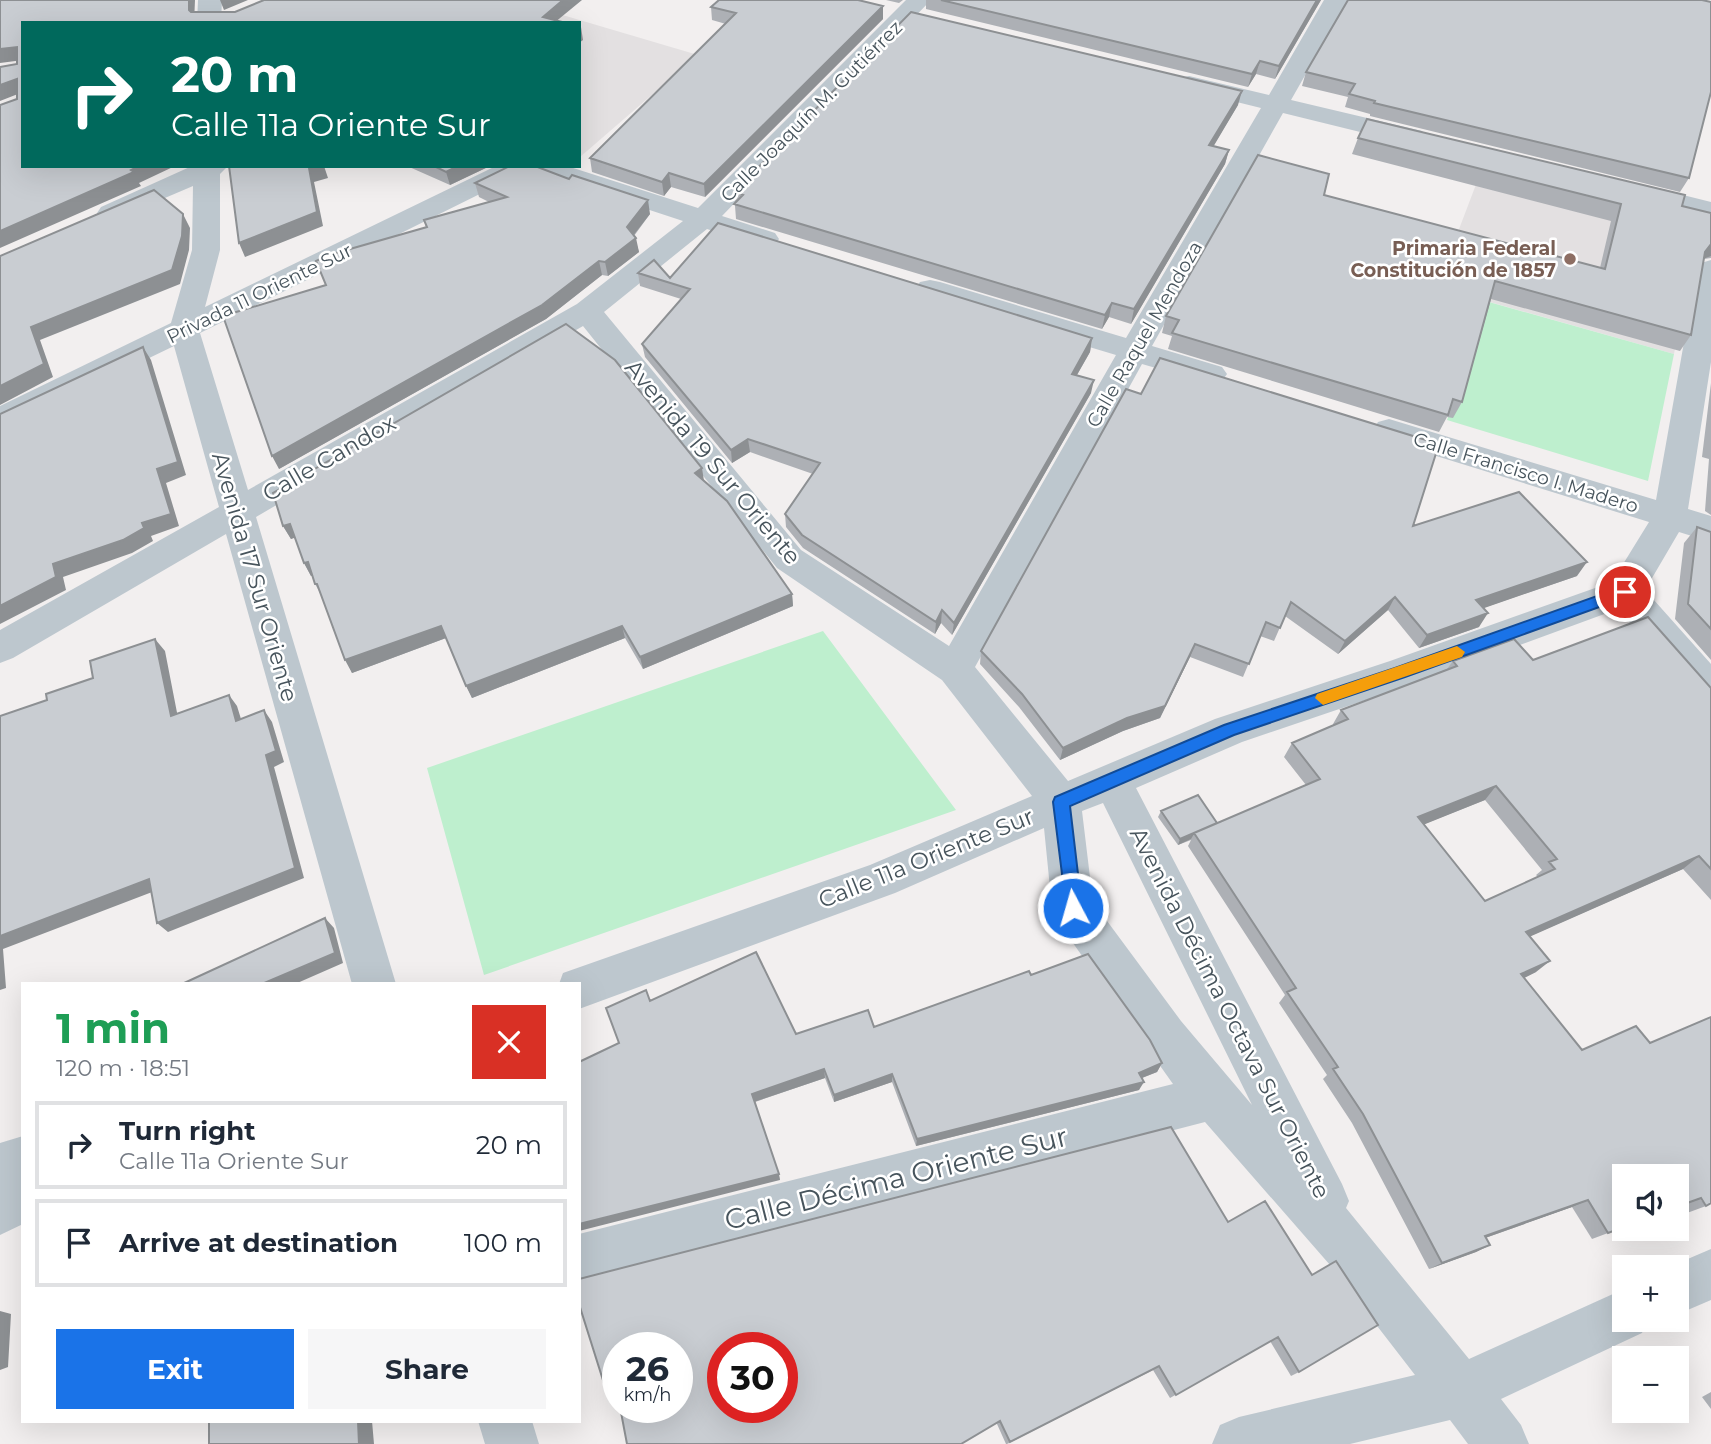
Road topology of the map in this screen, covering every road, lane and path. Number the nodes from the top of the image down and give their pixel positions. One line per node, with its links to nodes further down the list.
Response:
1 (210, 0): 4 (street)
2 (1336, 0): 6 (street, Calle Raquel Mendoza)
3 (910, 11): 14 (street, Calle Joaquín M. Gutiérrez)
4 (209, 21)
5 (1170, 79): 6 (street)
6 (1276, 104): 7 (street); 21 (street, Calle Raquel Mendoza)
7 (1439, 144)
8 (207, 168): 15 (street)
9 (209, 168): 20 (street)
10 (514, 168): 20 (street, Privada 11 Oriente Sur)
11 (545, 168): 14 (street)
12 (1602, 183): 13 (street)
13 (1711, 209)
14 (702, 220): 16 (street); 19 (street, Calle Joaquín M. Gutiérrez)
15 (85, 224)
16 (794, 248)
17 (1711, 269): 26 (street)
18 (898, 279): 21 (street)
19 (586, 311): 25 (street, Calle Candox); 30 (street, Avenida 19 Sur Oriente)
20 (184, 329): 23 (street, Privada 11 Oriente Sur); 25 (street, Avenida 17 Sur Oriente)
21 (1134, 350): 22 (street); 30 (street, Calle Raquel Mendoza)
22 (1238, 383)
23 (0, 419)
24 (1356, 419): 26 (street, Calle Francisco I. Madero)
25 (235, 512): 29 (street, Calle Candox); 34 (street, Avenida 17 Sur Oriente)
26 (1670, 517): 27 (street, Calle Francisco I. Madero); 28 (street)
27 (1711, 529)
28 (1625, 592): 31 (street); 32 (street, Calle 11a Oriente Sur)
29 (0, 648)
30 (956, 669): 33 (street, Avenida 19 Sur Oriente)
31 (1711, 690)
32 (1111, 779): 33 (street, Calle 11a Oriente Sur); 41 (street, Avenida Décima Octava Sur Oriente)
33 (1061, 802): 35 (street, Calle 11a Oriente Sur); 36 (street, Avenida Décima Octava Sur Oriente)
34 (373, 982)
35 (581, 987)
36 (1213, 1097): 41 (street, Avenida Décima Octava Sur Oriente); 42 (street, Calle Décima Oriente Sur)
37 (21, 1161): 38 (street)
38 (0, 1167)
39 (21, 1194): 40 (street)
40 (0, 1211)
41 (1348, 1247): 46 (street, Avenida Décima Octava Sur Oriente)
42 (581, 1258)
43 (1711, 1274): 44 (street)
44 (1689, 1284)
45 (1612, 1321): 46 (street)
46 (1459, 1391): 49 (street); 50 (street, Avenida Décima Octava Sur Oriente)
47 (506, 1423): 48 (street)
48 (512, 1444)
49 (1239, 1444)
50 (1502, 1444)

